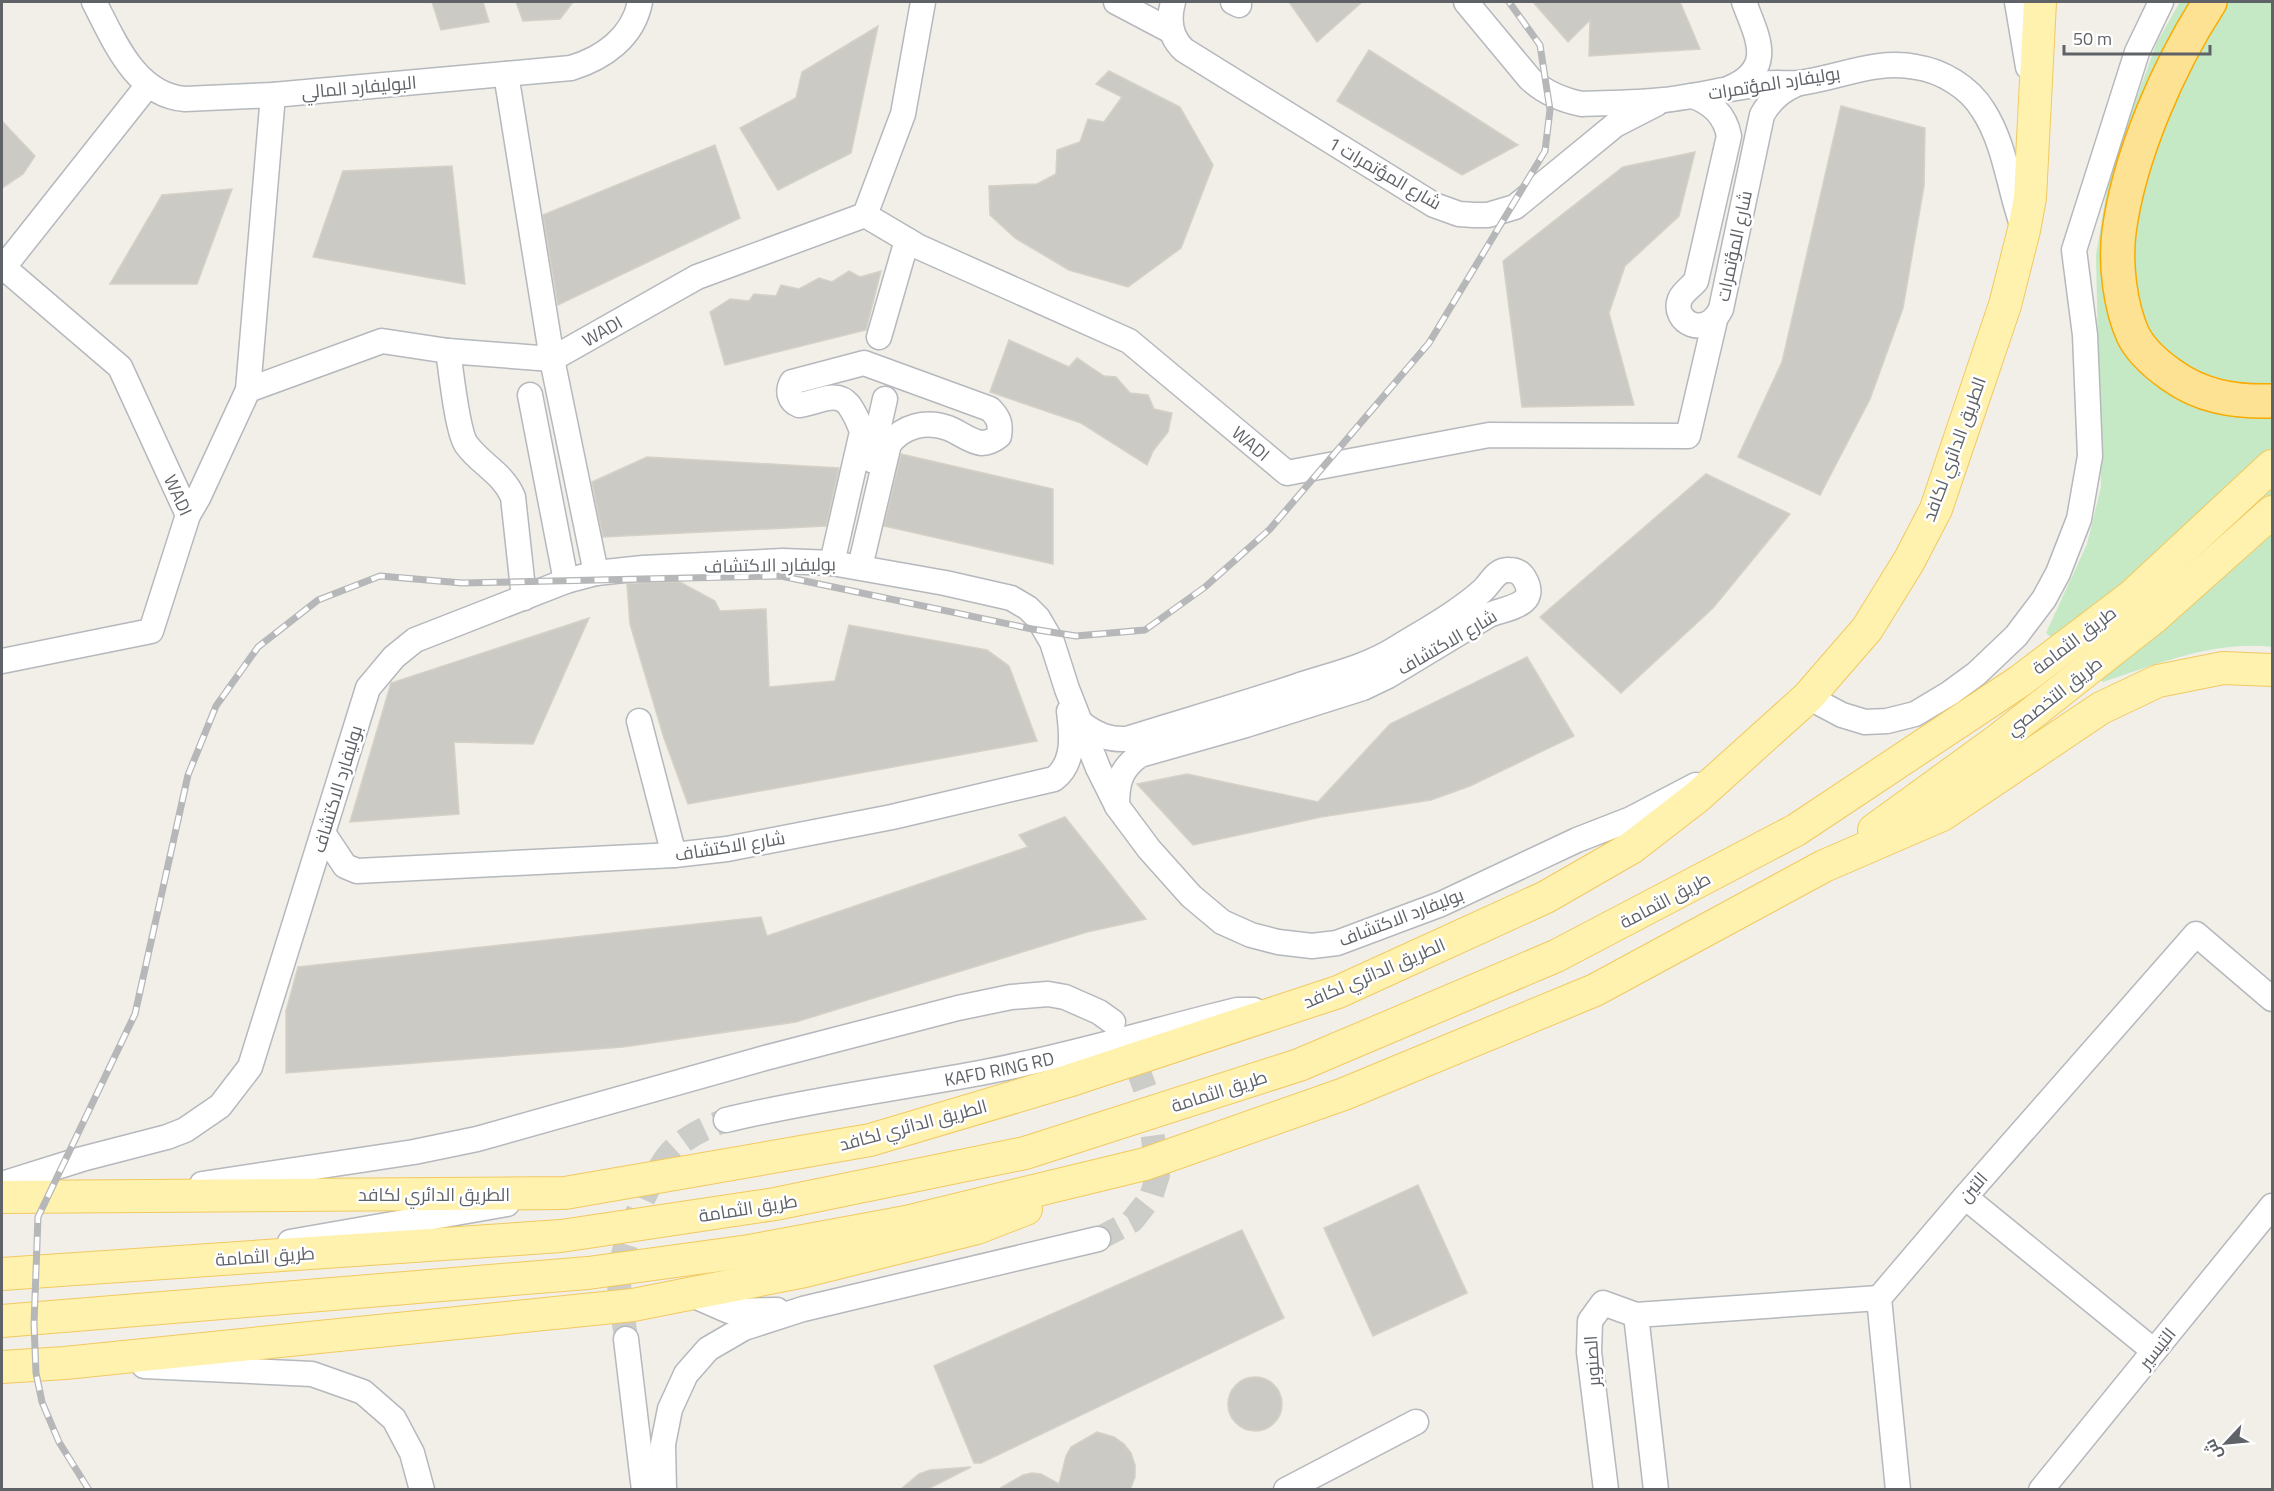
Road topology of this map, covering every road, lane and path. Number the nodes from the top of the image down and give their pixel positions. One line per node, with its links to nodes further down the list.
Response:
1 (94, 2): 15 (street, البوليفارد المالي)
2 (640, 2): 13 (street, البوليفارد المالي)
3 (923, 2): 21 (street)
4 (1116, 2): 12 (street)
5 (1150, 2): 12 (street)
6 (1466, 2): 19 (street, بوليفارد المؤتمرات)
7 (1743, 2): 16 (street)
8 (2017, 2): 20 (street)
9 (2040, 2): 20 (main road, الطريق الدائري لكافد)
10 (2161, 2): 47 (street)
11 (2210, 2): 35 (highway)
12 (1172, 16): 19 (street, شارع المؤتمرات 1)
13 (506, 74): 17 (street, البوليفارد المالي); 28 (street)
14 (1799, 83): 16 (street, بوليفارد المؤتمرات); 22 (street, بوليفارد المؤتمرات); 25 (street, شارع المؤتمرات)
15 (148, 85): 17 (street, البوليفارد المالي); 24 (street)
16 (1728, 88): 18 (street, بوليفارد المؤتمرات)
17 (273, 94): 30 (street)
18 (1692, 96): 19 (street, بوليفارد المؤتمرات); 25 (street, شارع المؤتمرات)
19 (1663, 100)
20 (2035, 104): 22 (main road, الطريق الدائري لكافد)
21 (865, 215): 23 (street, WADI); 28 (street, WADI)
22 (2024, 230): 47 (main road, الطريق الدائري لكافد)
23 (907, 240): 25 (street, WADI); 26 (street)
24 (2, 267): 39 (street, WADI)
25 (1715, 320)
26 (879, 337)
27 (448, 351): 28 (street); 30 (street); 43 (street)
28 (552, 359): 41 (street)
29 (838, 369): 31 (street); 33 (street); 33 (street)
30 (248, 390): 39 (street, WADI)
31 (948, 394): 36 (street); 36 (street)
32 (530, 395): 42 (street)
33 (835, 396): 40 (street)
34 (885, 399): 40 (street)
35 (2272, 401)
36 (929, 425): 40 (street)
37 (2272, 466): 67 (main road, طريق الثمامة)
38 (2272, 512): 54 (main road, طريق التخصصي)
39 (188, 515): 44 (street, WADI)
40 (846, 565): 41 (street, بوليفارد الاكتشاف); 46 (street, بوليفارد الاكتشاف)
41 (596, 573): 42 (street, بوليفارد الاكتشاف)
42 (566, 581): 43 (street, بوليفارد الاكتشاف)
43 (524, 598): 52 (street, بوليفارد الاكتشاف)
44 (2, 661)
45 (2272, 670): 54 (main road)
46 (1067, 689): 49 (street, بوليفارد الاكتشاف); 53 (street, شارع الاكتشاف)
47 (1808, 697): 50 (main road, الطريق الدائري لكافد)
48 (639, 721): 53 (street)
49 (1082, 724): 51 (street, بوليفارد الاكتشاف); 51 (street, شارع الاكتشاف)
50 (1727, 769): 51 (street, بوليفارد الاكتشاف); 56 (main road, الطريق الدائري لكافد)
51 (1117, 806)
52 (323, 833): 53 (street, شارع الاكتشاف); 60 (street, بوليفارد الاكتشاف)
53 (674, 855)
54 (1824, 866): 59 (main road)
55 (2272, 999): 64 (street, التين)
56 (1267, 1016): 58 (street, KAFD RING RD); 61 (main road, الطريق الدائري لكافد)
57 (1113, 1022): 62 (street, الطريق الدائري لكافد)
58 (726, 1120)
59 (1145, 1164): 69 (main road); 73 (main road)
60 (2, 1185)
61 (566, 1193): 62 (main road, الطريق الدائري لكافد); 67 (street)
62 (136, 1194): 63 (main road, الطريق الدائري لكافد)
63 (2, 1197)
64 (1965, 1197): 70 (street, التين); 75 (street)
65 (2272, 1206): 75 (street, التيسير)
66 (1098, 1239): 71 (street)
67 (181, 1261): 68 (main road, طريق الثمامة)
68 (2, 1274)
69 (690, 1294): 71 (street); 76 (main road)
70 (1879, 1298): 72 (street); 85 (street)
71 (803, 1309): 81 (street)
72 (1636, 1315): 83 (street, الصنوبر); 84 (street)
73 (2, 1321)
74 (626, 1339): 80 (street)
75 (2154, 1351): 86 (street, التيسير)
76 (65, 1363): 77 (main road); 79 (street)
77 (2, 1367)
78 (1416, 1422): 82 (street)
79 (422, 1490)
80 (644, 1490)
81 (664, 1490)
82 (1286, 1490)
83 (1606, 1490)
84 (1656, 1490)
85 (1898, 1490)
86 (2041, 1490)

